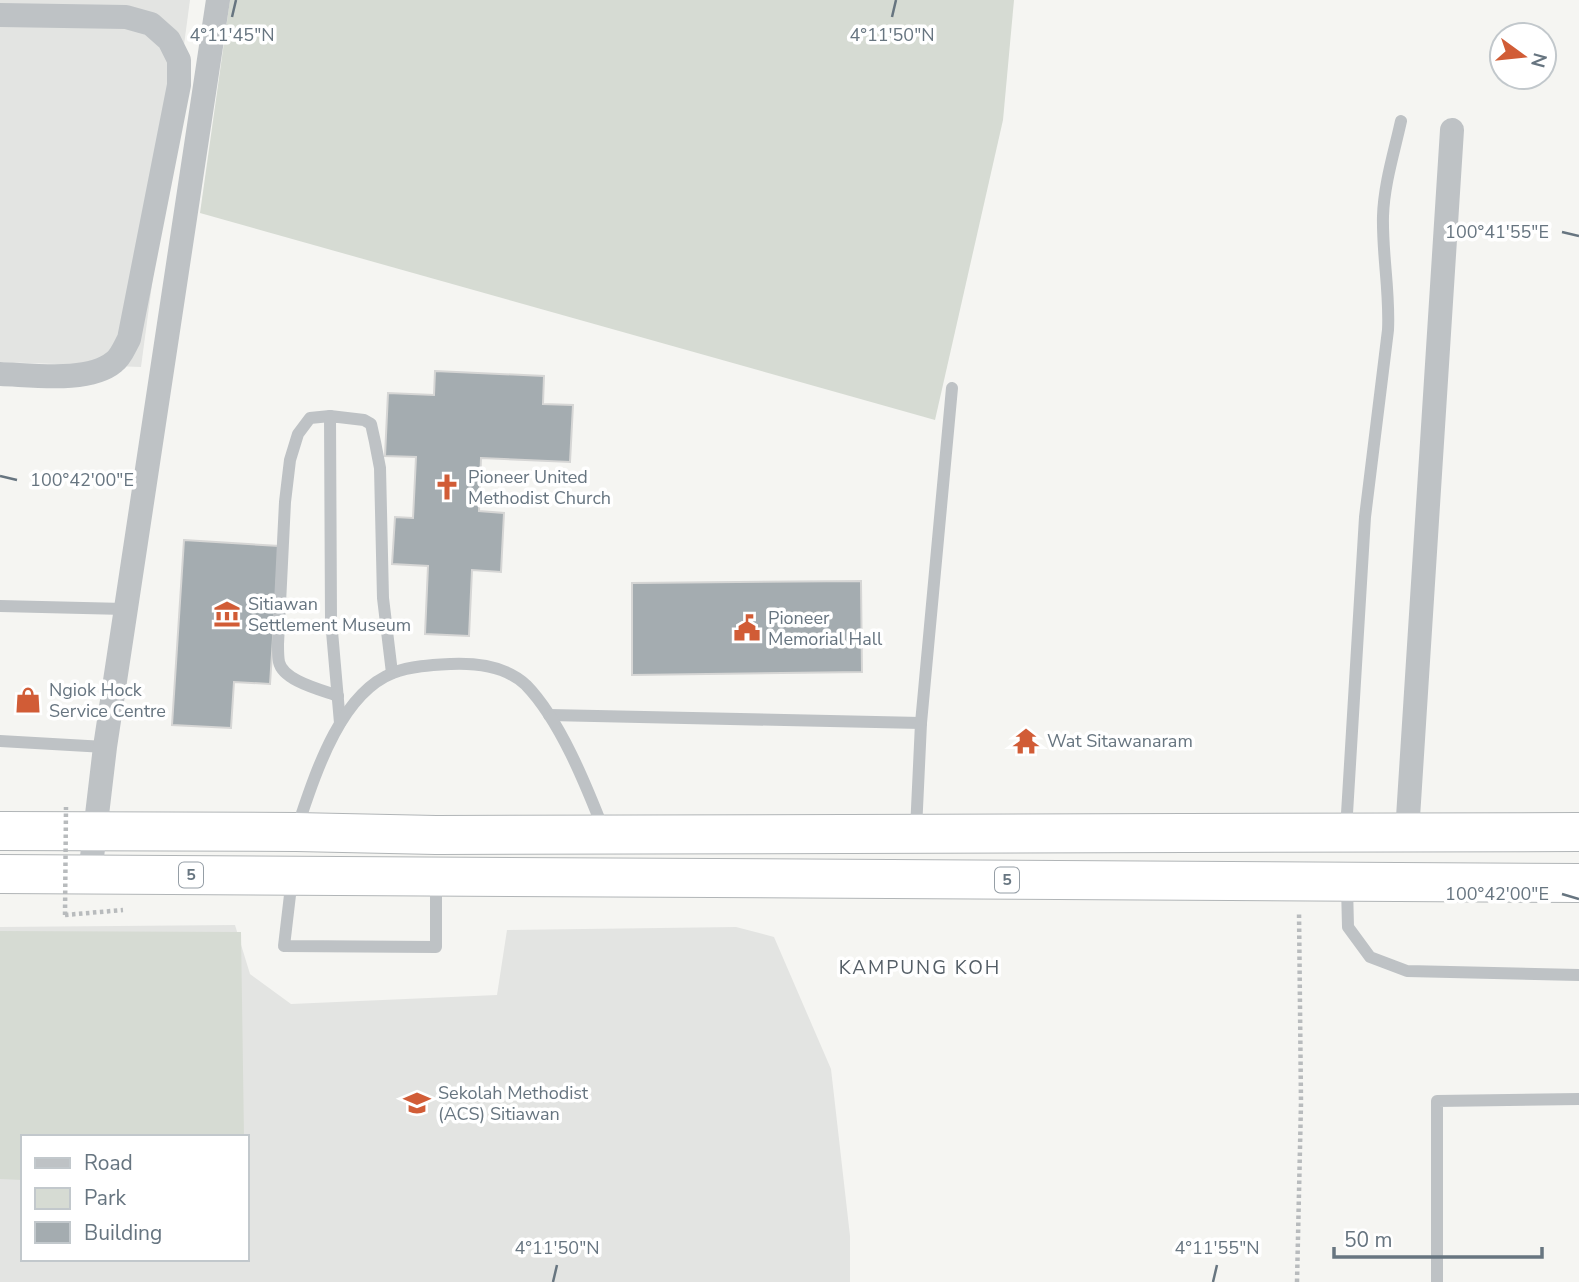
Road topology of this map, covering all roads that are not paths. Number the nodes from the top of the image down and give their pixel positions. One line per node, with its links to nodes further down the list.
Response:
1 (218, 0): 9 (street)
2 (0, 15): 5 (street)
3 (1401, 121): 24 (lane)
4 (1452, 130): 21 (street)
5 (0, 374)
6 (952, 388): 14 (lane)
7 (330, 416): 10 (lane); 11 (lane); 11 (lane)
8 (0, 606): 9 (lane)
9 (125, 610): 16 (street)
10 (392, 673): 12 (lane); 13 (lane)
11 (338, 695): 13 (lane)
12 (549, 715): 14 (lane); 22 (lane)
13 (340, 723): 19 (lane)
14 (921, 723): 23 (lane)
15 (0, 741): 16 (lane)
16 (105, 747): 18 (street)
17 (0, 831): 18 (highway)
18 (95, 832): 19 (highway); 27 (street)
19 (296, 832): 25 (highway)
20 (1579, 832): 21 (highway)
21 (1407, 833): 24 (highway)
22 (605, 834): 23 (highway); 25 (highway)
23 (916, 834): 24 (highway)
24 (1346, 834)
25 (436, 835): 29 (highway)
26 (0, 874): 27 (highway, 5)
27 (90, 874): 28 (highway, 5)
28 (292, 875): 29 (highway, 5); 29 (lane)
29 (436, 875): 30 (highway, 5)
30 (1347, 883): 31 (highway, 5); 32 (lane)
31 (1579, 883)
32 (1579, 975)
33 (1579, 1099): 34 (lane)
34 (1437, 1282)

